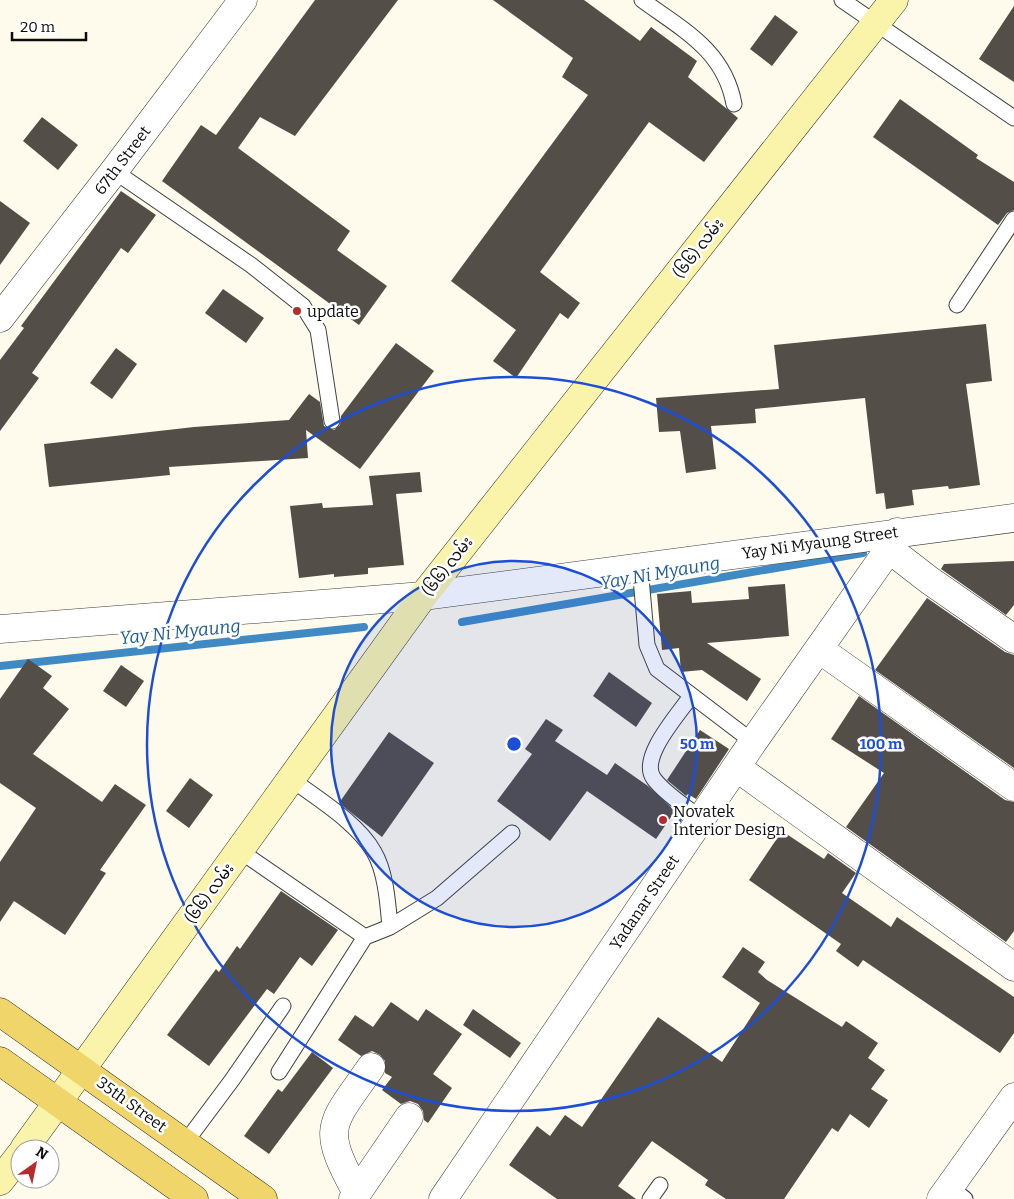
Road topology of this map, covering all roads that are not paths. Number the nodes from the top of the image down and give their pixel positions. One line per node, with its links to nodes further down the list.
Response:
1 (242, 0): 8 (street, 67th Street)
2 (642, 0): 6 (lane)
3 (842, 0): 5 (lane)
4 (894, 0): 5 (street, (၆၆) လမ်း)
5 (876, 23): 7 (lane); 16 (street, (၆၆) လမ်း)
6 (734, 104)
7 (1014, 118)
8 (114, 171): 11 (street, 67th Street); 12 (lane)
9 (1014, 219): 10 (lane)
10 (958, 305)
11 (0, 318)
12 (332, 421)
13 (1014, 518): 14 (street, Yay Ni Myaung Street)
14 (893, 540): 15 (street, Yay Ni Myaung Street); 18 (street); 19 (street, Yadanar Street)
15 (640, 567): 16 (street, Yay Ni Myaung Street); 20 (lane)
16 (423, 596): 17 (street, Yay Ni Myaung Street); 23 (street, (၆၆) လမ်း)
17 (0, 629)
18 (1014, 639)
19 (819, 650): 21 (street, Yadanar Street); 24 (street)
20 (691, 696): 21 (lane); 25 (lane)
21 (753, 742): 22 (street, Yadanar Street)
22 (736, 768): 25 (street, Yadanar Street); 30 (street)
23 (292, 779): 27 (street, (၆၆) လမ်း); 28 (lane)
24 (1014, 787)
25 (701, 819): 49 (street, Yadanar Street)
26 (512, 833): 28 (lane)
27 (240, 851): 29 (lane); 35 (street, (၆၆) လမ်း)
28 (390, 927): 29 (lane)
29 (365, 937): 36 (lane)
30 (1014, 967)
31 (283, 1006): 41 (lane)
32 (0, 1012): 35 (main road, 35th Street)
33 (0, 1061): 38 (main road)
34 (371, 1067): 46 (street)
35 (83, 1069): 38 (street, (၆၆) လမ်း); 41 (main road, 35th Street)
36 (279, 1072)
37 (1014, 1098): 45 (street)
38 (59, 1103): 40 (street, (၆၆) လမ်း); 47 (main road)
39 (409, 1117): 46 (street)
40 (32, 1139)
41 (185, 1142): 48 (main road, 35th Street)
42 (10, 1168): 43 (street)
43 (0, 1181)
44 (660, 1185): 50 (lane)
45 (952, 1195)
46 (355, 1196)
47 (194, 1199)
48 (263, 1199)
49 (443, 1199)
50 (650, 1199)

